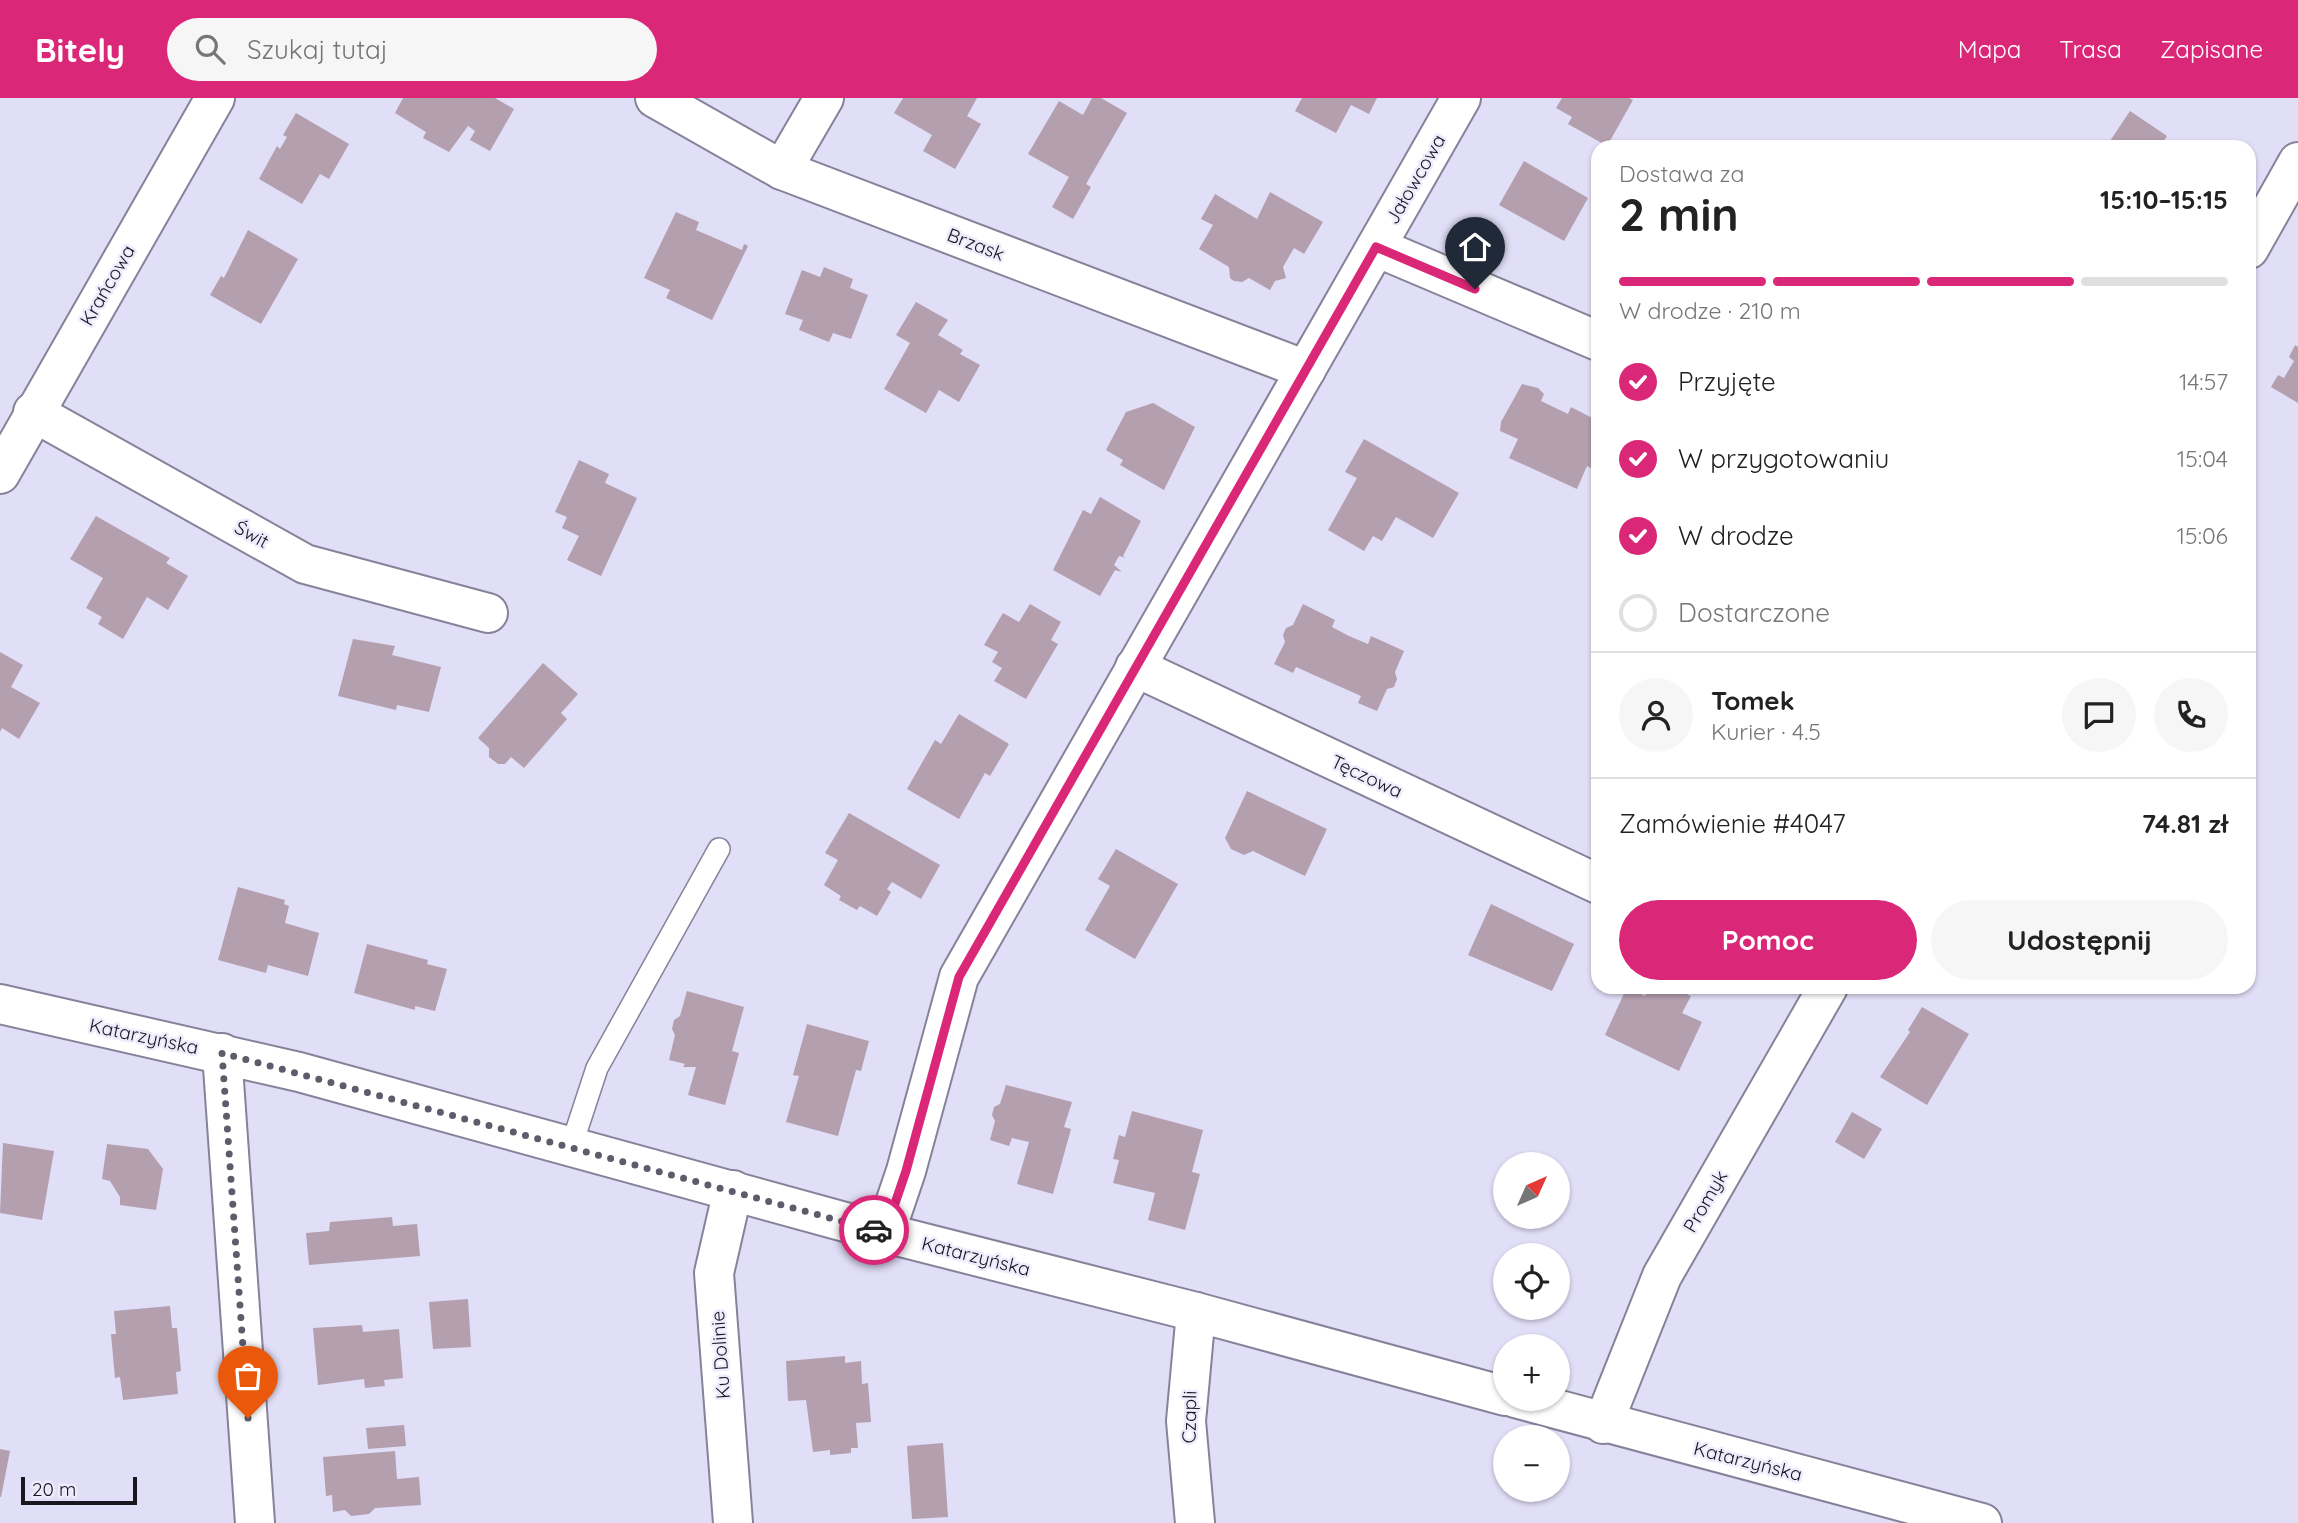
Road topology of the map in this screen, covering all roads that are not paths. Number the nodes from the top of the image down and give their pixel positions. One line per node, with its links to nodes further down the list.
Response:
1 (215, 98): 11 (street, Krańcowa)
2 (655, 98): 6 (street, Brzask)
3 (824, 98): 6 (street)
4 (1461, 98): 8 (street, Jałowcowa)
5 (2298, 162): 7 (street)
6 (782, 170): 10 (street, Brzask)
7 (2256, 237)
8 (1376, 247): 9 (street); 10 (street, Jałowcowa)
9 (1591, 338)
10 (1306, 370): 14 (street, Jałowcowa)
11 (33, 412): 12 (street, Krańcowa); 13 (street, Świt)
12 (0, 474)
13 (488, 613)
14 (1135, 667): 16 (street, Tęczowa); 22 (street, Jałowcowa)
15 (719, 849): 20 (lane)
16 (1591, 881)
17 (1820, 994): 26 (street, Promyk)
18 (0, 1004): 19 (street, Katarzyńska)
19 (222, 1053): 20 (street, Katarzyńska); 27 (street)
20 (571, 1147): 21 (street, Katarzyńska)
21 (733, 1189): 22 (street, Katarzyńska); 28 (street, Ku Dolinie)
22 (885, 1233): 23 (street, Katarzyńska)
23 (1196, 1312): 24 (street, Katarzyńska); 29 (street, Czapli)
24 (1493, 1392)
25 (1559, 1411): 26 (street, Katarzyńska)
26 (1603, 1424): 30 (street, Katarzyńska)
27 (255, 1523)
28 (733, 1523)
29 (1195, 1523)
30 (1982, 1523)

